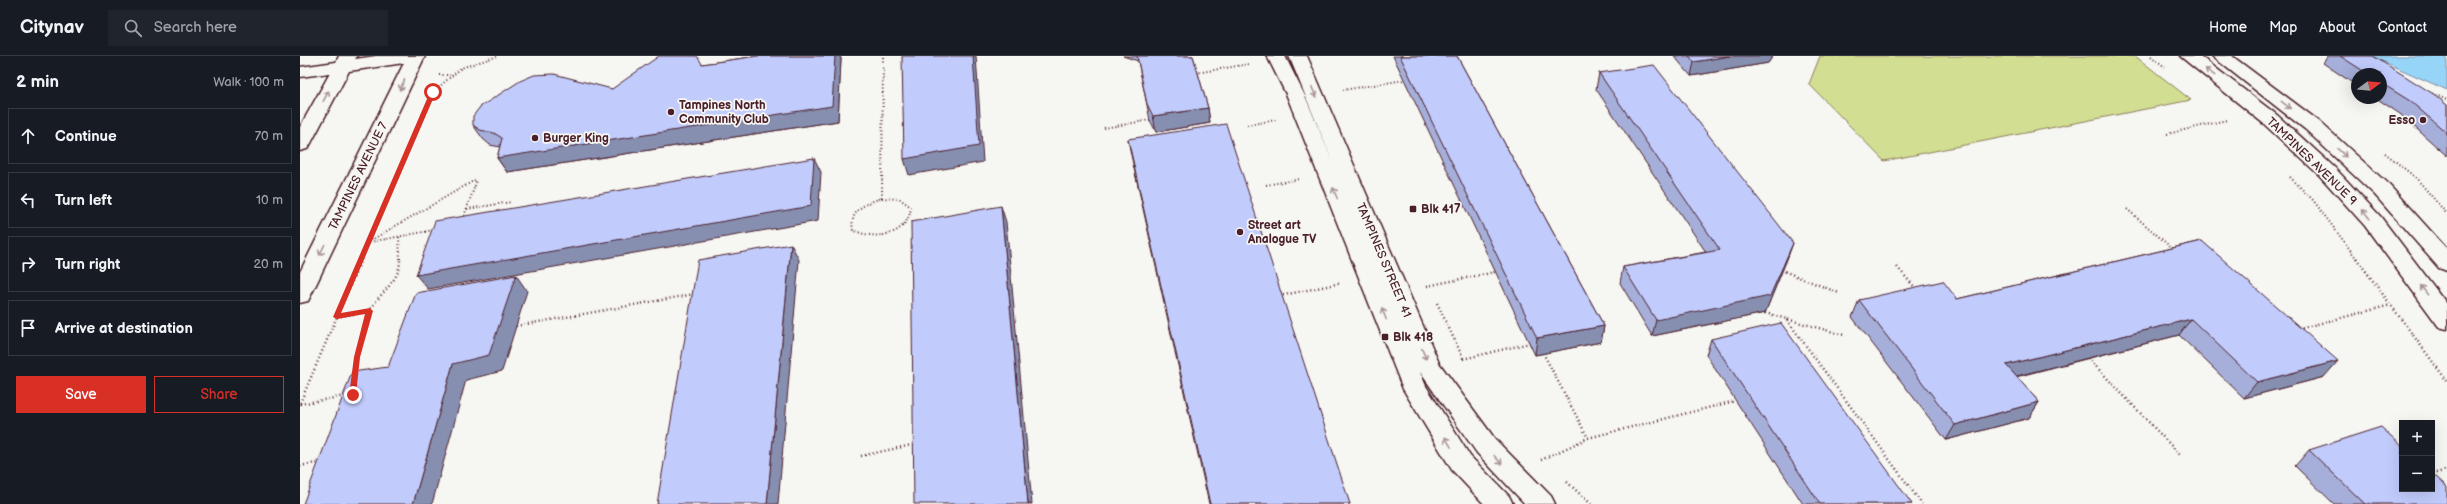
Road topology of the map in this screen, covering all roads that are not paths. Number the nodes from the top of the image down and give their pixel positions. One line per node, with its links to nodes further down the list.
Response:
1 (415, 56): 6 (main road); 10 (main road, TAMPINES AVENUE 7, one-way to 10)
2 (1276, 56): 12 (main road, TAMPINES STREET 41, one-way to 2)
3 (1298, 56): 13 (main road, TAMPINES STREET 41, one-way to 13)
4 (2189, 56): 11 (main road, TAMPINES AVENUE 9, one-way to 4)
5 (2221, 56): 9 (main road, TAMPINES AVENUE 9, one-way to 9)
6 (345, 61): 7 (main road); 8 (main road, one-way to 6)
7 (300, 72)
8 (300, 145)
9 (2447, 263)
10 (300, 295)
11 (2447, 322)
12 (1500, 504)
13 (1542, 504)

